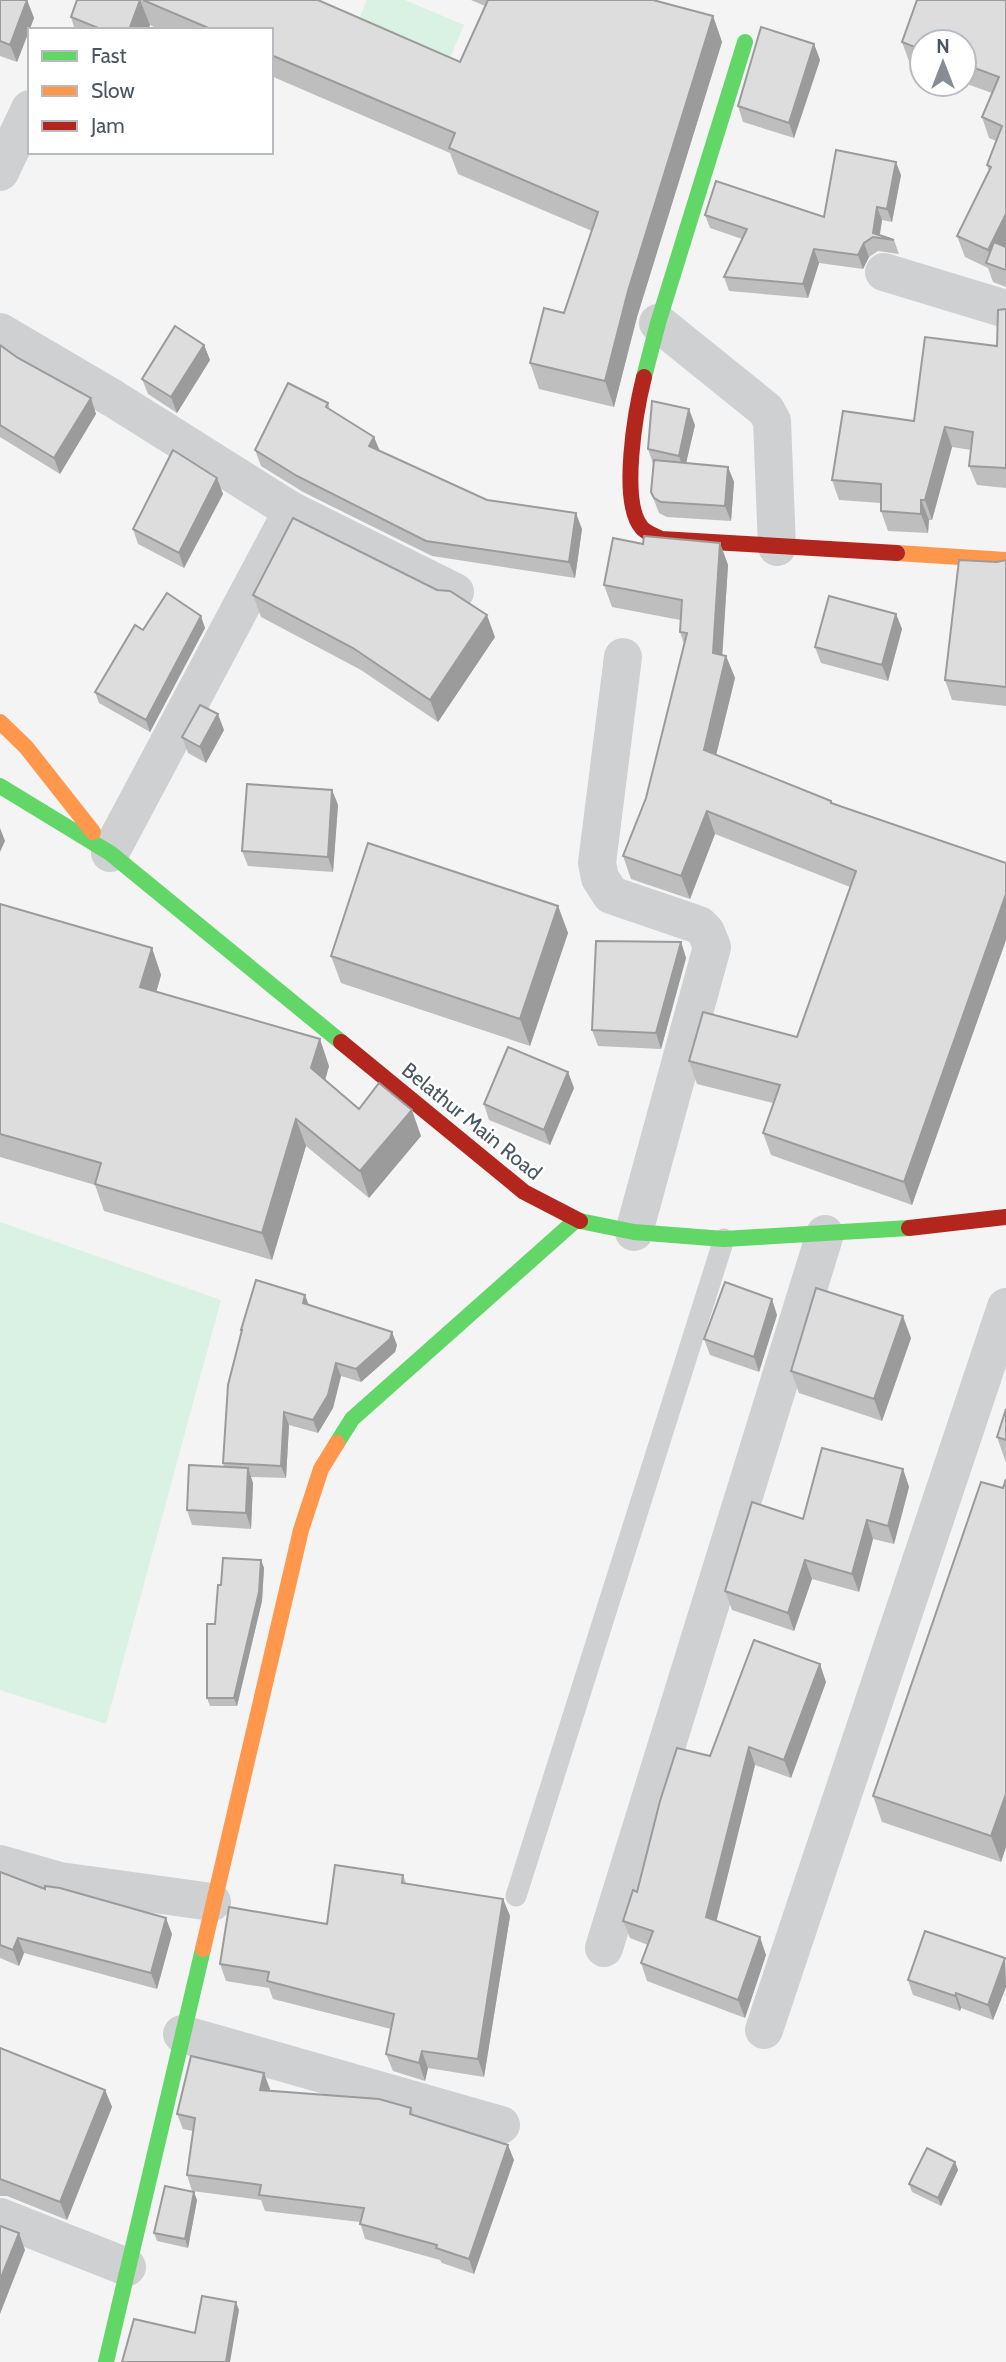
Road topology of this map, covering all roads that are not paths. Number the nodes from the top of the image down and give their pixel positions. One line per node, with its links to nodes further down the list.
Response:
1 (745, 42): 6 (street)
2 (28, 113): 3 (street)
3 (0, 172)
4 (884, 272): 5 (street)
5 (1006, 309)
6 (658, 323): 9 (street); 9 (street)
7 (0, 332): 8 (street)
8 (292, 511): 11 (street); 15 (street)
9 (777, 547): 10 (street)
10 (1006, 560)
11 (455, 592)
12 (623, 657): 18 (street)
13 (0, 722): 15 (street, Belathur Main Road)
14 (0, 786): 15 (street, Belathur Main Road)
15 (110, 853): 17 (street, Belathur Main Road)
16 (1006, 1217): 19 (street, Belathur Main Road)
17 (576, 1220): 18 (street, Belathur Main Road); 24 (street)
18 (634, 1232): 20 (street, Belathur Main Road)
19 (825, 1234): 20 (street, Belathur Main Road); 25 (street)
20 (724, 1239): 23 (lane)
21 (1006, 1307): 26 (street)
22 (0, 1864): 24 (street)
23 (516, 1896)
24 (212, 1902): 27 (street)
25 (604, 1948)
26 (764, 2030)
27 (182, 2034): 28 (street); 30 (street)
28 (502, 2125)
29 (0, 2217): 30 (street)
30 (127, 2267): 31 (street)
31 (106, 2362)

